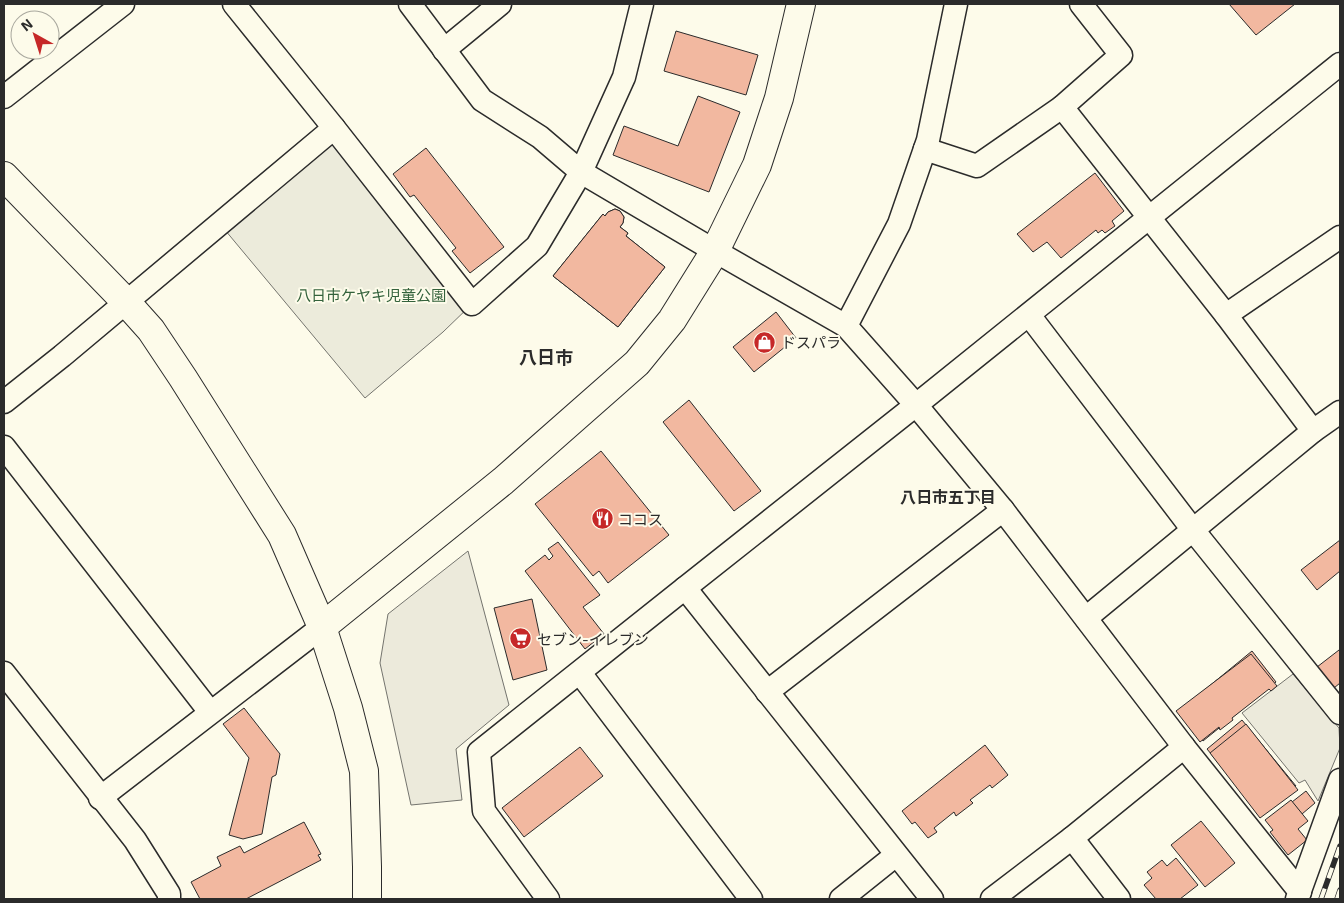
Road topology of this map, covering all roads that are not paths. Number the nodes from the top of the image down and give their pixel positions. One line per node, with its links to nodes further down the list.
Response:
1 (123, 4): 11 (street)
2 (234, 4): 13 (street)
3 (410, 4): 9 (street)
4 (500, 4): 9 (street)
5 (642, 4): 15 (street)
6 (801, 4): 19 (street)
7 (956, 4): 14 (street)
8 (1081, 4): 12 (street)
9 (444, 50): 15 (street)
10 (1340, 64): 17 (street)
11 (4, 97)
12 (1062, 106): 14 (street); 17 (street)
13 (334, 128): 15 (street); 20 (street)
14 (925, 149): 23 (street)
15 (581, 172): 19 (street)
16 (4, 176): 20 (street)
17 (1150, 218): 21 (street); 22 (street)
18 (1340, 237): 22 (street)
19 (715, 251): 23 (street); 33 (street)
20 (126, 302): 24 (street); 33 (street)
21 (1029, 315): 25 (street); 30 (street)
22 (1226, 315): 27 (street)
23 (846, 326): 25 (street)
24 (4, 402)
25 (916, 405): 29 (street); 31 (street)
26 (1340, 412): 27 (street)
27 (1313, 431): 30 (street)
28 (4, 447): 37 (street)
29 (1004, 510): 32 (street); 36 (street)
30 (1193, 530): 32 (street); 38 (street)
31 (685, 588): 35 (street); 36 (street)
32 (1086, 618): 39 (street)
33 (322, 627): 37 (street); 46 (street)
34 (4, 673): 41 (street)
35 (580, 673): 47 (street); 48 (street)
36 (767, 692): 43 (street)
37 (210, 712): 41 (street)
38 (1340, 713)
39 (1184, 747): 42 (street); 44 (street)
40 (1340, 780): 44 (street)
41 (100, 798): 45 (street)
42 (1072, 838): 51 (street); 52 (street)
43 (896, 855): 49 (street); 50 (street)
44 (1299, 896)
45 (164, 898)
46 (367, 899)
47 (548, 899)
48 (751, 899)
49 (841, 899)
50 (932, 899)
51 (992, 899)
52 (1119, 899)

